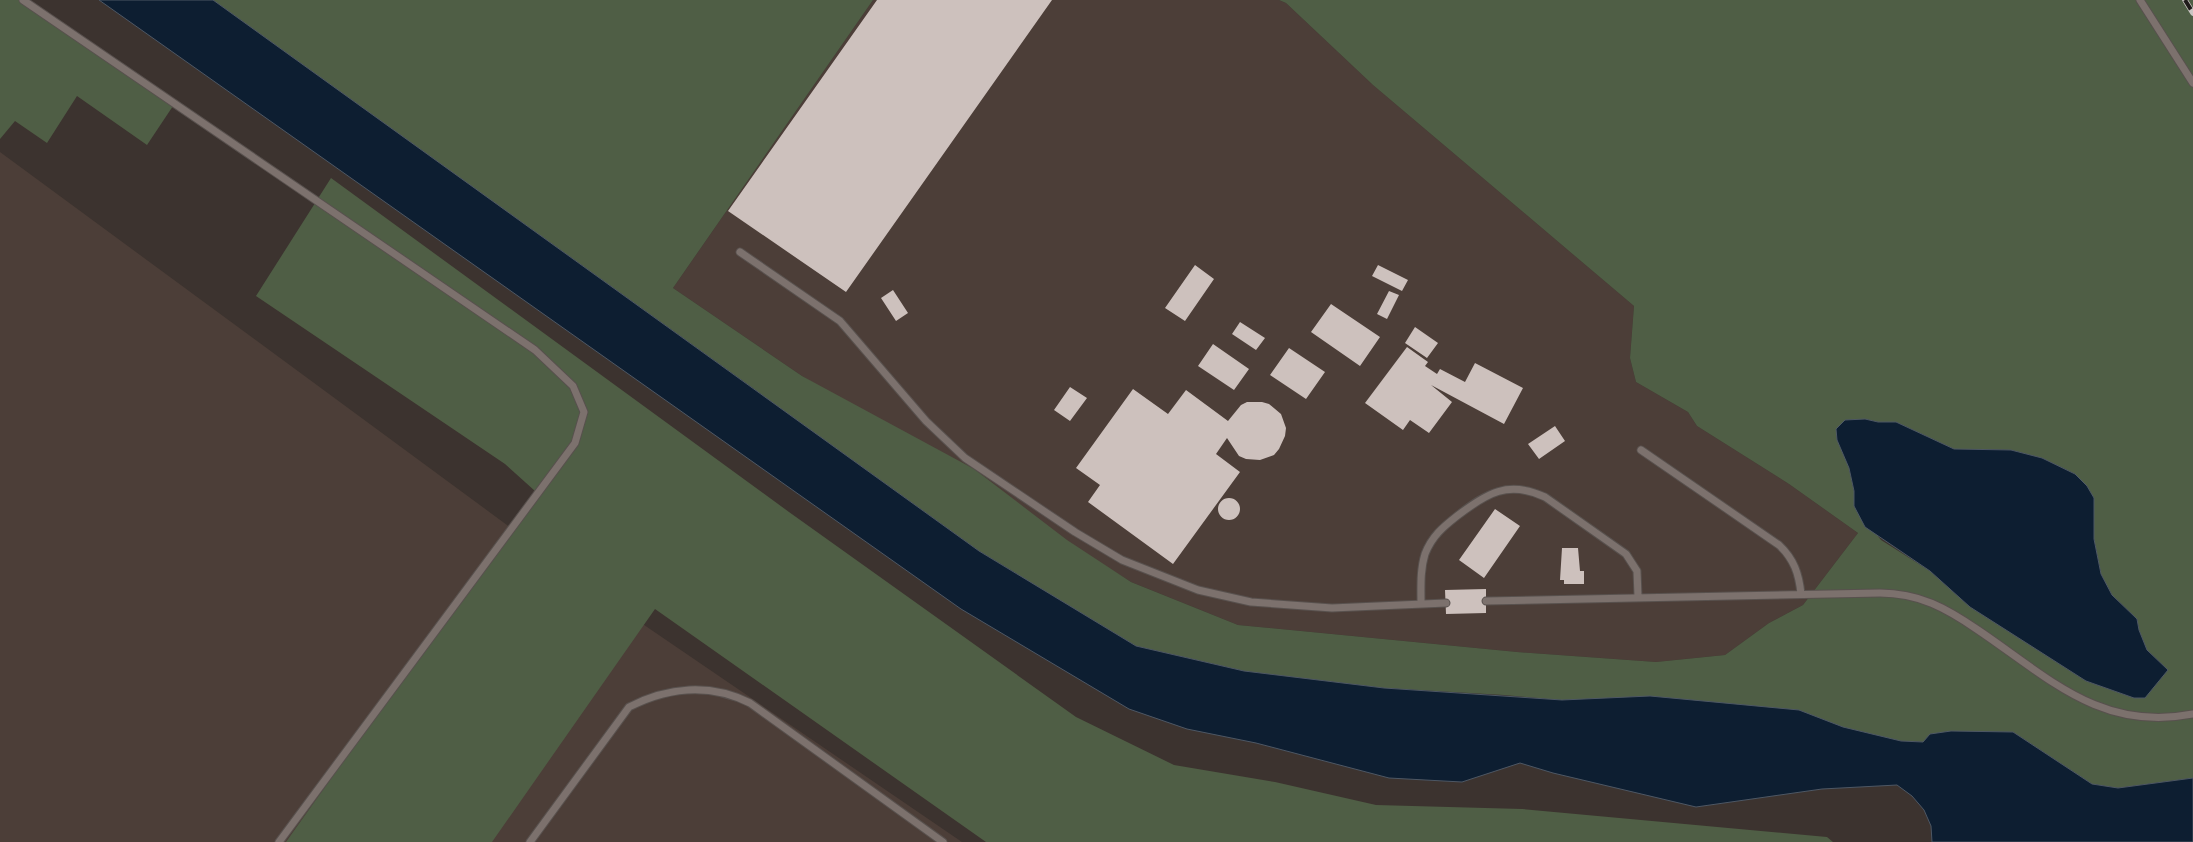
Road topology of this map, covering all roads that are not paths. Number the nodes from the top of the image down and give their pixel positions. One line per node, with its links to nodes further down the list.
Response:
1 (23, 0): 12 (lane)
2 (2140, 0): 3 (lane)
3 (2193, 83)
4 (740, 252): 10 (lane)
5 (1641, 450): 6 (lane)
6 (1801, 594): 7 (lane); 11 (lane)
7 (1638, 596): 8 (lane); 10 (lane)
8 (1486, 601)
9 (1446, 603): 10 (lane)
10 (1421, 604)
11 (2193, 714)
12 (278, 842)
13 (530, 842): 14 (lane)
14 (943, 842)

